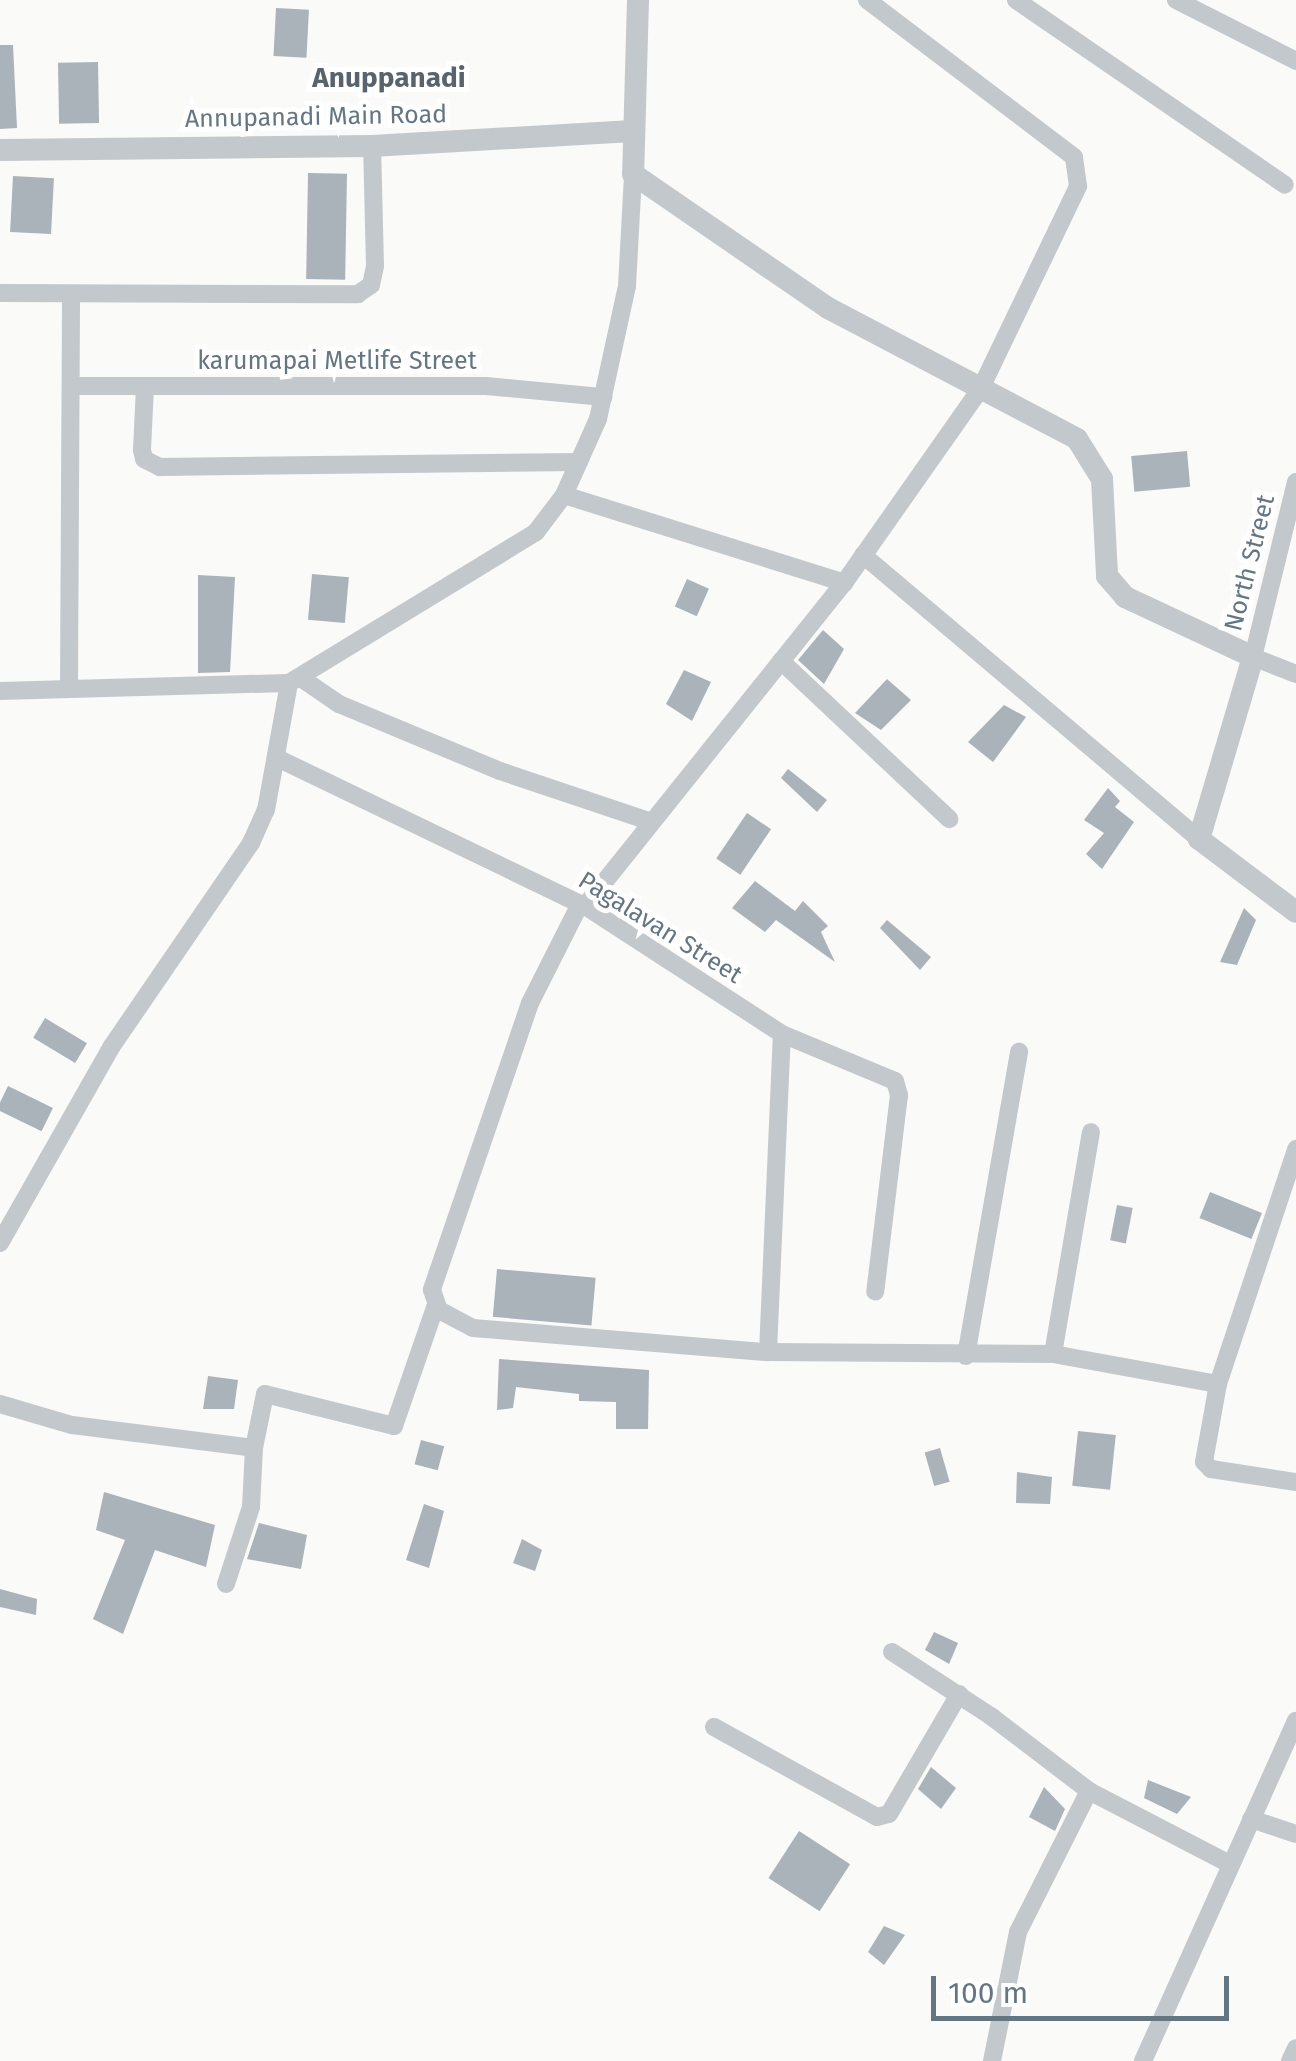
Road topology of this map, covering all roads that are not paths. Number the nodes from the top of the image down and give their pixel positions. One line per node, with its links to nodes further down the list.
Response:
1 (638, 0): 6 (street)
2 (867, 0): 15 (street)
3 (1016, 0): 10 (street)
4 (1176, 0): 5 (street)
5 (1296, 61)
6 (633, 131): 7 (street, Annupanadi Main Road); 9 (street)
7 (372, 146): 8 (street, Annupanadi Main Road); 12 (street)
8 (0, 150)
9 (633, 174): 15 (street); 16 (street)
10 (1285, 185)
11 (0, 292): 12 (street)
12 (71, 296): 13 (street)
13 (72, 386): 14 (street, karumapai Metlife Street); 26 (street)
14 (145, 386): 16 (street, karumapai Metlife Street); 17 (street)
15 (981, 388): 20 (street); 22 (street)
16 (603, 397): 17 (street)
17 (579, 462): 19 (street)
18 (1296, 482): 22 (street, North Street)
19 (564, 495): 21 (street); 25 (street)
20 (864, 555): 21 (street); 31 (street)
21 (844, 583): 23 (street)
22 (1253, 657): 24 (street); 31 (street)
23 (780, 661): 29 (street); 30 (street)
24 (1296, 674)
25 (295, 680): 26 (street); 28 (street); 30 (street)
26 (70, 686): 27 (street)
27 (0, 691)
28 (277, 758): 32 (street, Pagalavan Street); 38 (street)
29 (949, 819)
30 (650, 821): 32 (street)
31 (1199, 839): 33 (street)
32 (583, 905): 34 (street, Pagalavan Street); 40 (street)
33 (1294, 905)
34 (782, 1034): 39 (street, Pagalavan Street); 41 (street)
35 (1019, 1052): 43 (street)
36 (1091, 1132): 42 (street)
37 (1296, 1149): 44 (street)
38 (0, 1243)
39 (875, 1292)
40 (436, 1305): 41 (street); 46 (street)
41 (768, 1352): 43 (street)
42 (1053, 1354): 43 (street); 44 (street)
43 (966, 1356)
44 (1218, 1384): 47 (street)
45 (0, 1404): 46 (street)
46 (254, 1448): 48 (street)
47 (1296, 1482)
48 (226, 1584)
49 (892, 1652): 50 (street)
50 (959, 1694): 52 (street); 53 (street)
51 (1296, 1721): 54 (street)
52 (714, 1727)
53 (1089, 1791): 56 (street); 58 (street)
54 (1252, 1819): 55 (street); 56 (street)
55 (1296, 1834)
56 (1230, 1864): 59 (street)
57 (1296, 2048): 60 (street)
58 (992, 2061)
59 (1143, 2061)
60 (1290, 2061)

